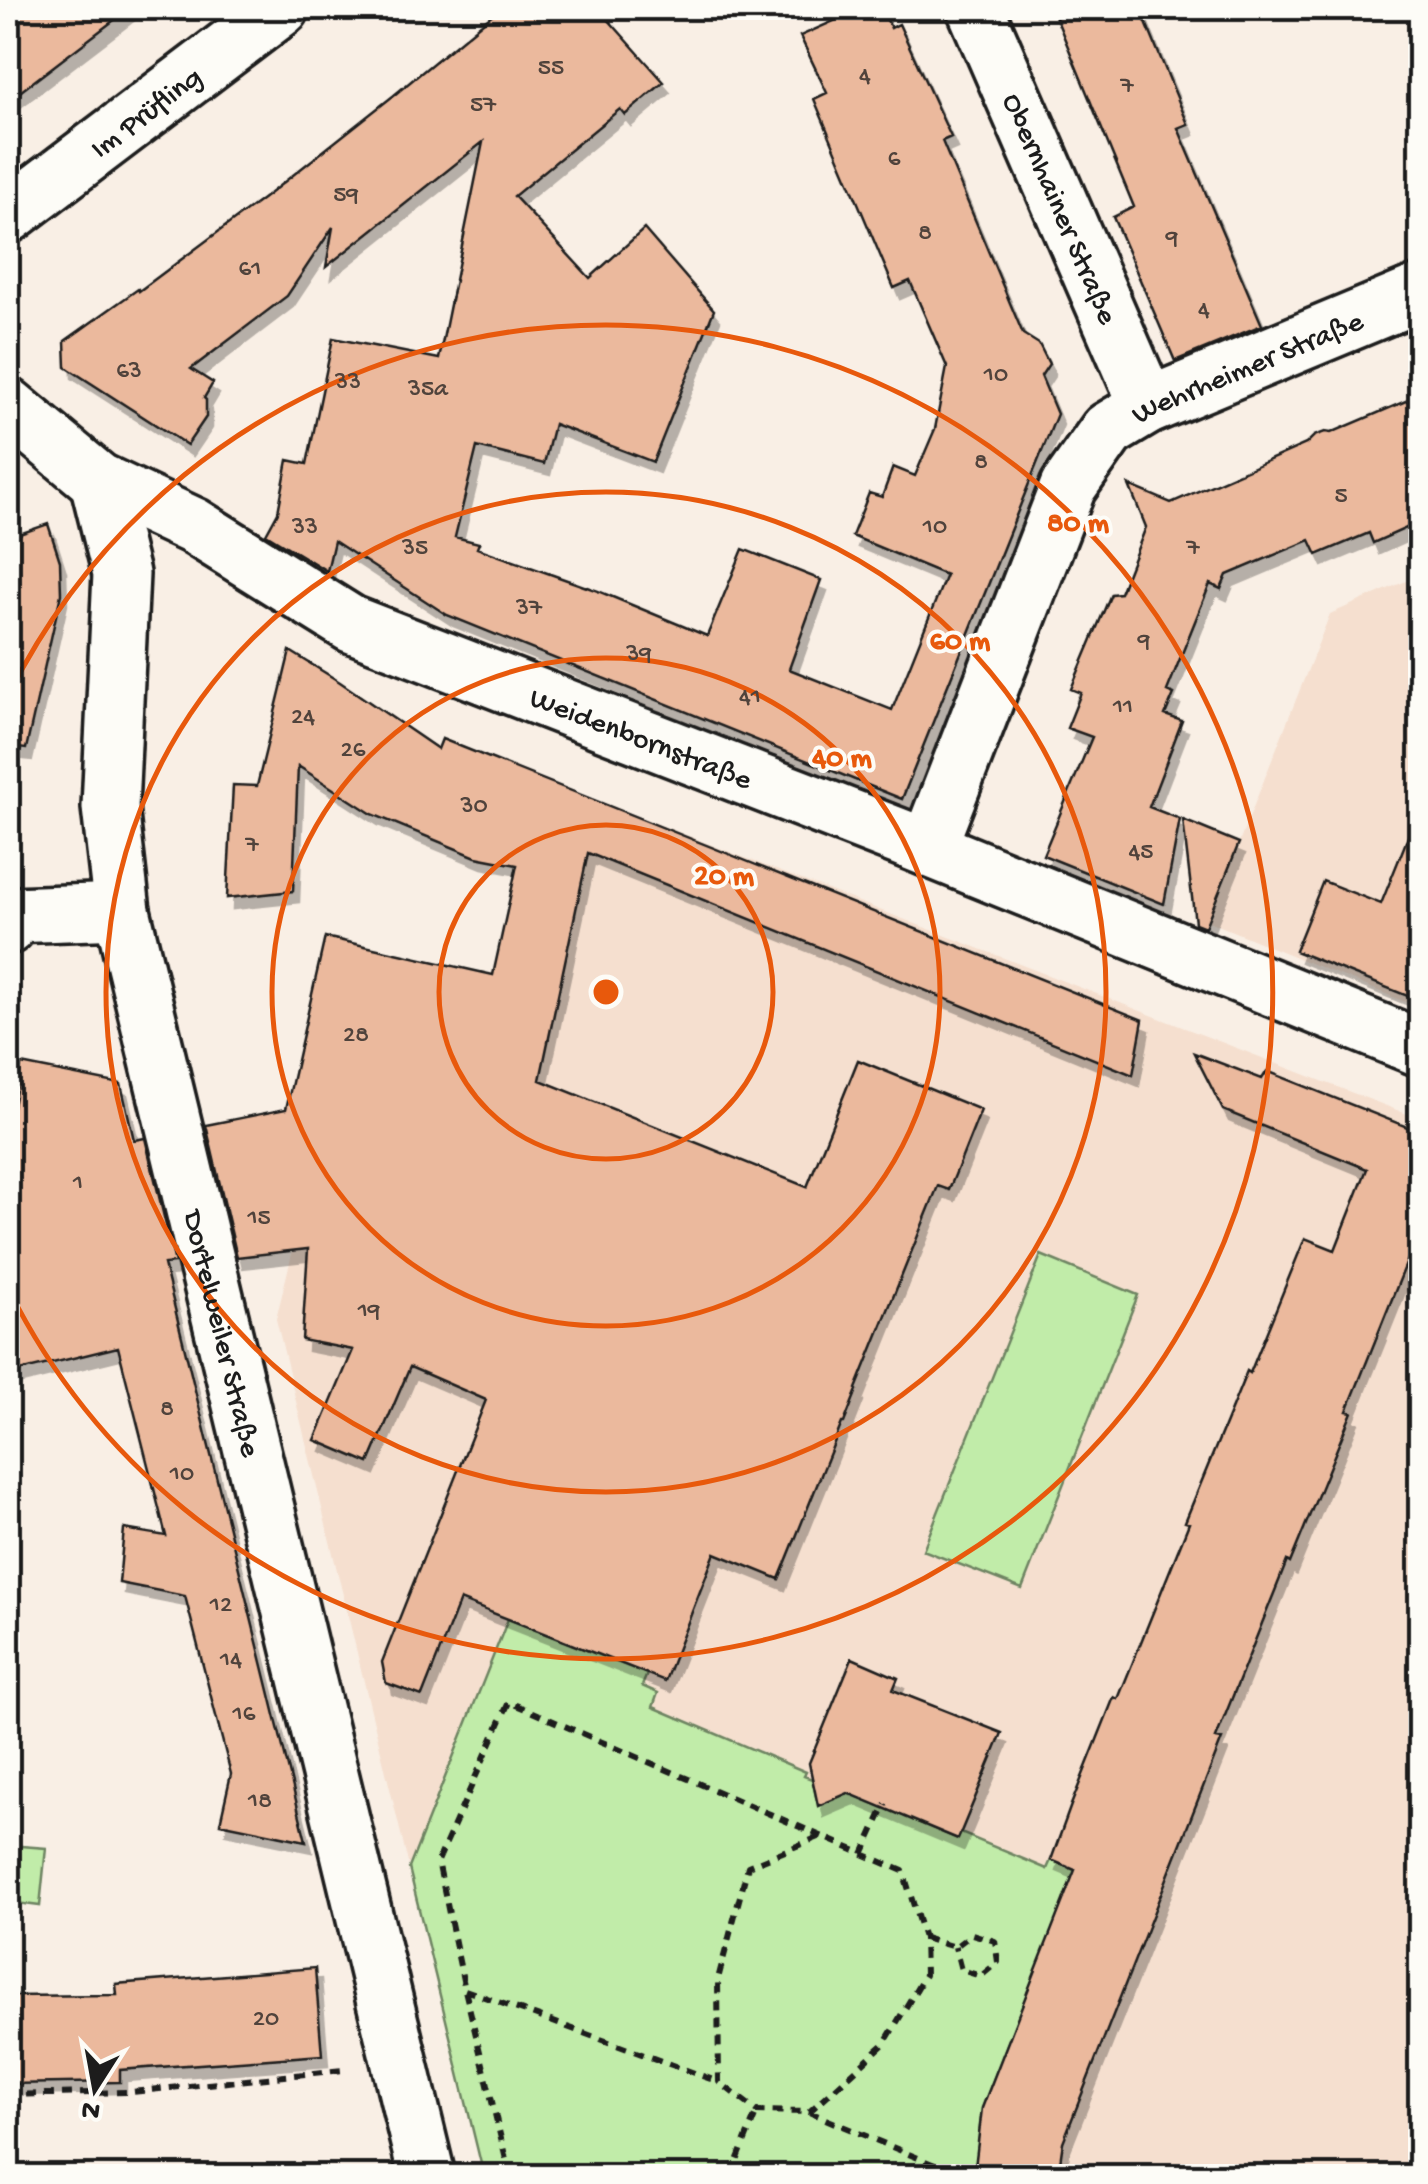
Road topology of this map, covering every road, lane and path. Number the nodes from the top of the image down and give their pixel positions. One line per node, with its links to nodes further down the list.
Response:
1 (281, 8): 3 (street, Im Prüfling)
2 (976, 8): 6 (street, Obernhainer Straße)
3 (8, 215)
4 (1420, 294): 6 (street, Wehrheimer Straße)
5 (8, 406): 7 (street, Weidenbornstraße)
6 (1148, 406): 8 (street, Wehrheimer Straße)
7 (98, 481): 8 (street, Weidenbornstraße); 9 (street, Dortelweiler Straße)
8 (928, 848): 11 (street, Weidenbornstraße)
9 (122, 910): 10 (street); 18 (street, Dortelweiler Straße)
10 (9, 918)
11 (1420, 1048)
12 (886, 1804): 14 (path)
13 (822, 1836): 14 (path); 17 (path); 19 (path)
14 (863, 1854): 15 (path)
15 (924, 1938): 16 (path); 22 (path)
16 (955, 1948): 16 (path)
17 (465, 1990): 19 (path); 24 (path)
18 (398, 2059): 20 (path); 23 (street, Dortelweiler Straße)
19 (719, 2082): 21 (path)
20 (8, 2095)
21 (757, 2111): 22 (path); 25 (path)
22 (809, 2112): 26 (path)
23 (427, 2176)
24 (510, 2176)
25 (731, 2176)
26 (962, 2176)

